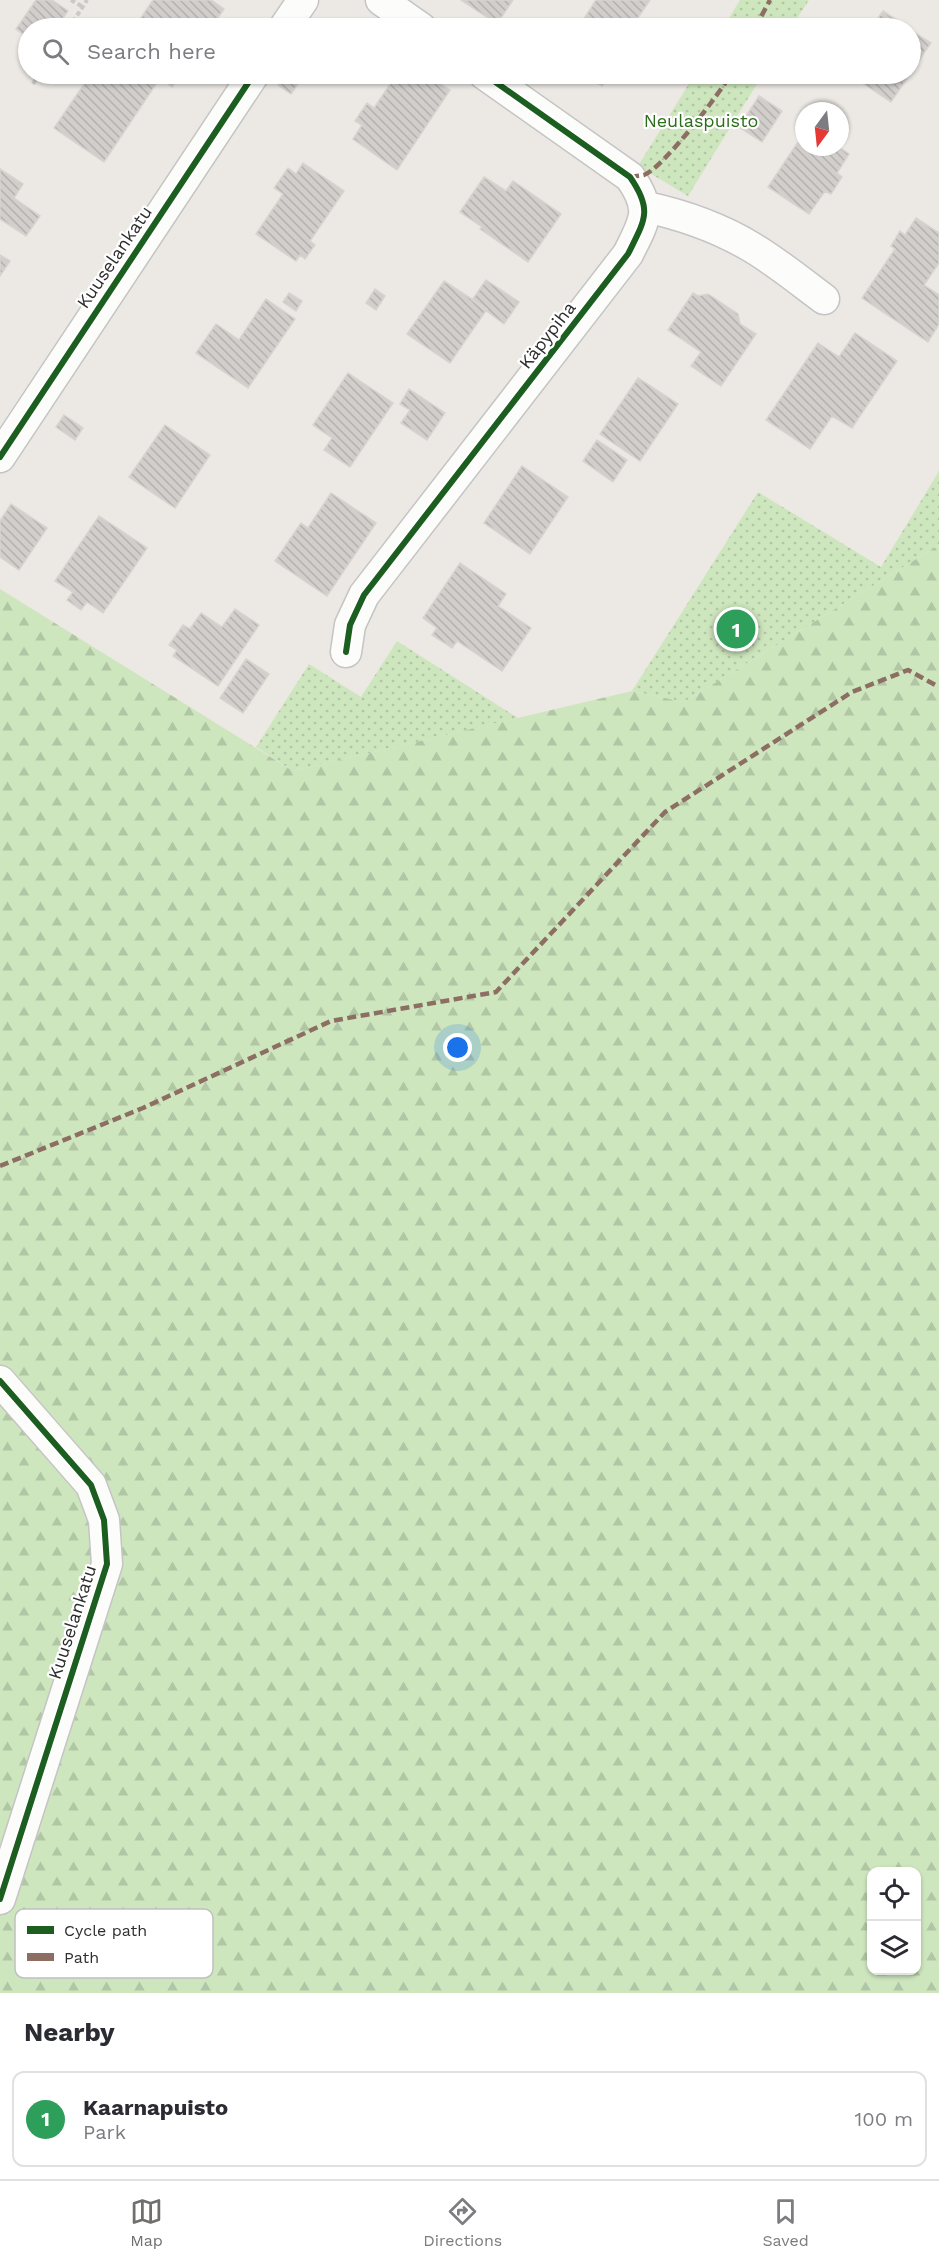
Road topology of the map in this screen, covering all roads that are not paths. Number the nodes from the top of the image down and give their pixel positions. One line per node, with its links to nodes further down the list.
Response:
1 (303, 0): 3 (street)
2 (381, 0): 4 (street)
3 (291, 18)
4 (407, 18)
5 (247, 84): 9 (street, Kuuselankatu)
6 (498, 84): 7 (street)
7 (646, 207): 8 (street); 10 (street, Käpypiha)
8 (824, 299)
9 (0, 457)
10 (346, 652)
11 (0, 1381): 12 (street, Kuuselankatu)
12 (0, 1899)

